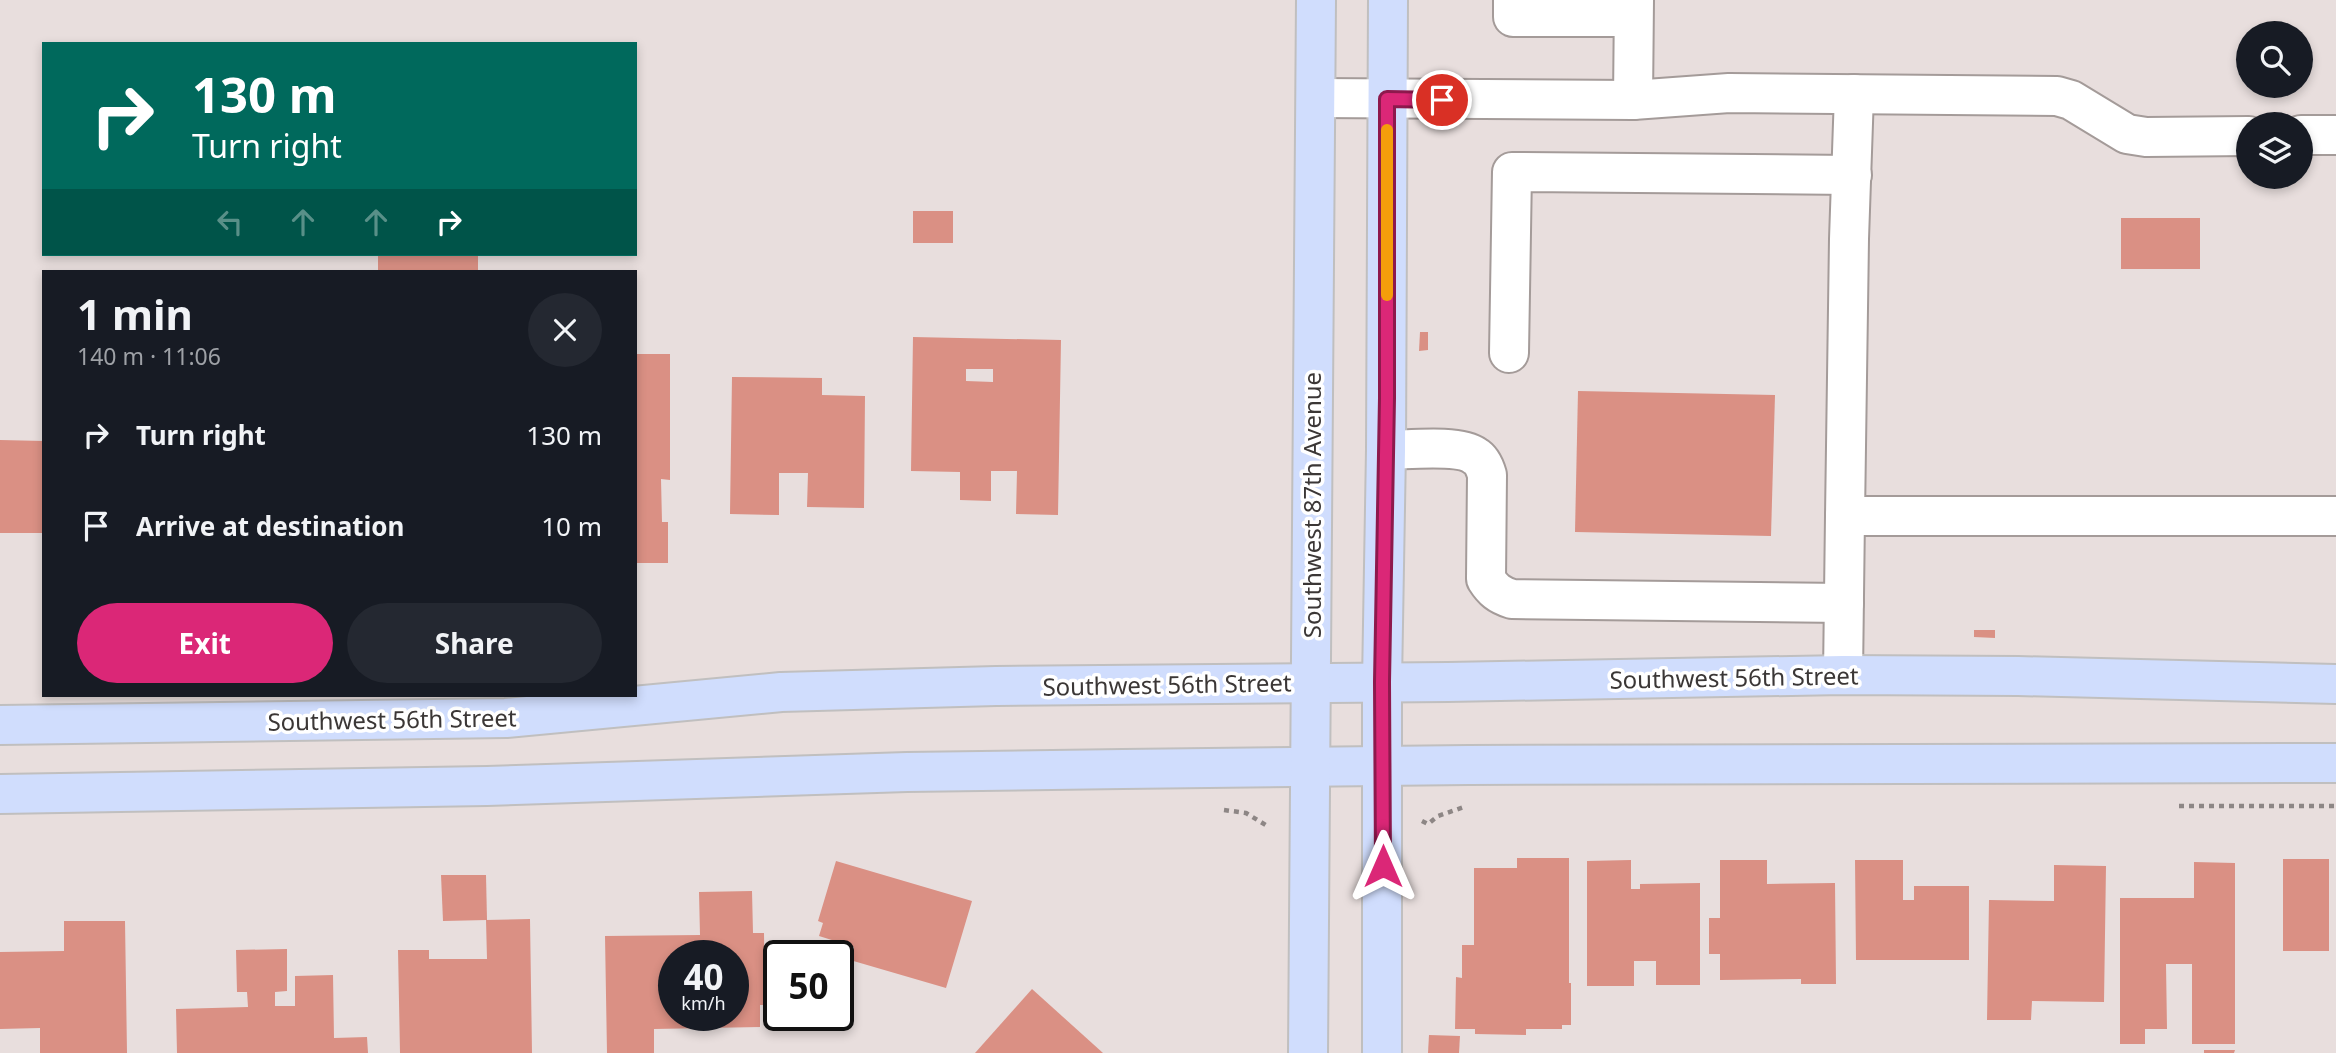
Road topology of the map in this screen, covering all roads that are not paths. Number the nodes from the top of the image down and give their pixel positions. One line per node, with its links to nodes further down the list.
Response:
1 (1316, 0): 6 (main road, Southwest 87th Avenue)
2 (1388, 0): 7 (main road)
3 (1513, 0): 4 (lane)
4 (1634, 9): 8 (lane)
5 (1854, 94): 8 (lane); 11 (lane); 12 (lane)
6 (1316, 98): 7 (lane); 20 (main road, Southwest 87th Avenue)
7 (1387, 99): 8 (lane); 14 (main road)
8 (1633, 100)
9 (2313, 135): 10 (lane)
10 (2336, 135)
11 (2236, 136)
12 (1852, 175): 13 (lane); 15 (lane)
13 (1508, 353)
14 (1386, 450): 17 (lane); 19 (main road)
15 (1845, 516): 16 (lane); 17 (lane)
16 (2336, 516)
17 (1844, 603): 18 (lane)
18 (1843, 675): 19 (main road, Southwest 56th Street); 21 (main road, Southwest 56th Street)
19 (1382, 682): 20 (main road, Southwest 56th Street); 25 (main road)
20 (1310, 683): 22 (main road, Southwest 56th Street); 24 (main road, Southwest 87th Avenue)
21 (2336, 684)
22 (0, 725)
23 (2336, 763): 25 (main road)
24 (1310, 767): 25 (main road); 26 (main road); 27 (main road, Southwest 87th Avenue)
25 (1383, 767): 28 (main road)
26 (0, 794)
27 (1308, 1053)
28 (1382, 1053)

